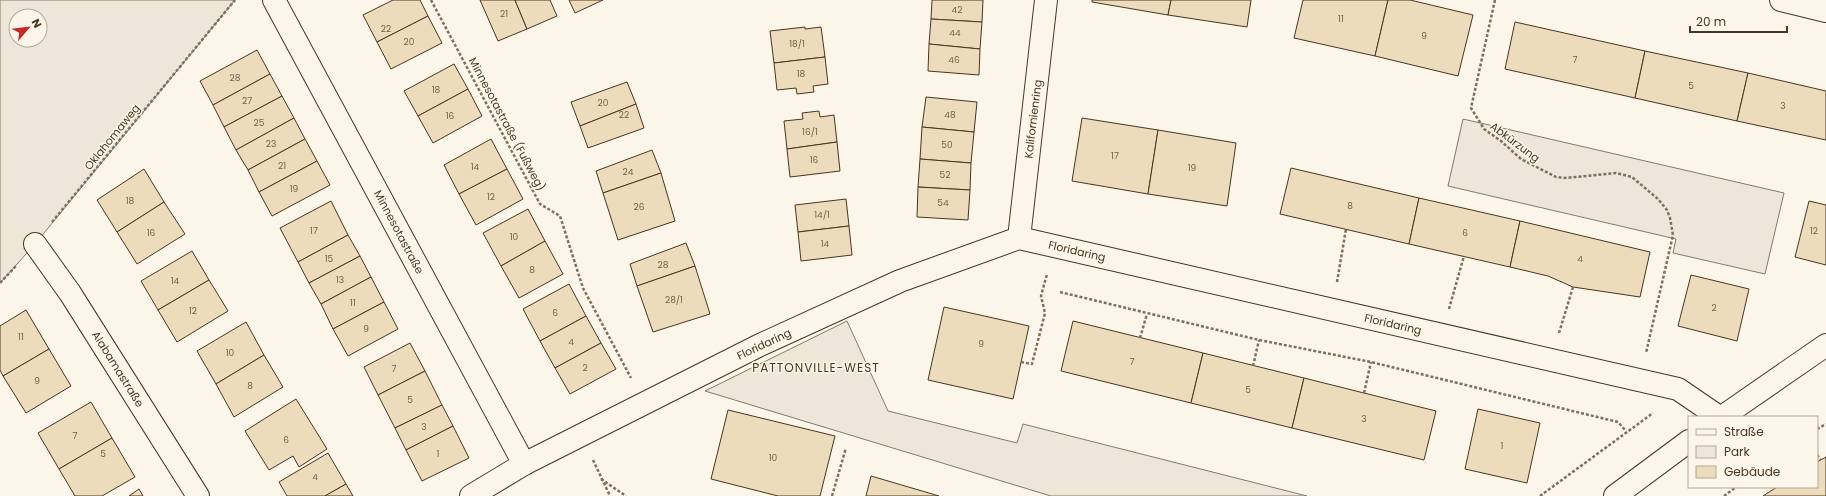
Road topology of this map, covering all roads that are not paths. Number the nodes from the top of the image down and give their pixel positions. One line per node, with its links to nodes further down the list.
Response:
1 (274, 0): 11 (street, Minnesotastraße)
2 (1046, 0): 5 (street, Kalifornienring)
3 (1781, 0): 4 (street)
4 (1826, 11)
5 (1019, 238): 8 (street, Floridaring); 11 (street, Floridaring)
6 (34, 244): 12 (street, Alabamastraße)
7 (1826, 345): 9 (street)
8 (1719, 416)
9 (1722, 416)
10 (1688, 442): 14 (street)
11 (524, 464): 13 (street, Floridaring)
12 (198, 496)
13 (471, 496)
14 (1615, 496)

